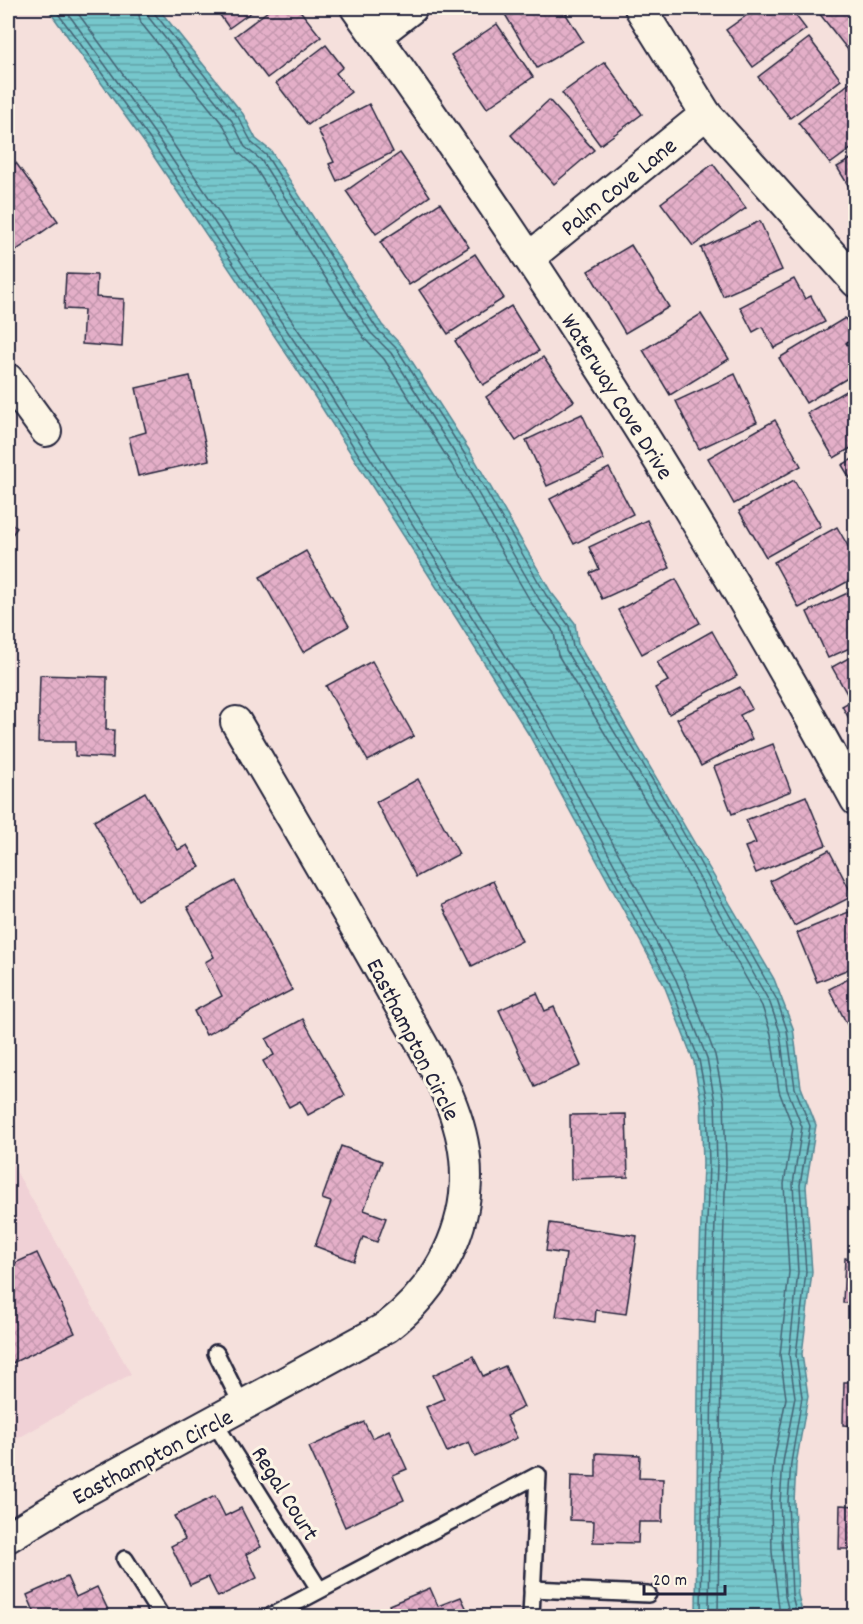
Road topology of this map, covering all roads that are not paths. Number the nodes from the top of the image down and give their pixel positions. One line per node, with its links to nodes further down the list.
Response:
1 (356, 8): 4 (street, Waterway Cove Drive)
2 (412, 8): 4 (street)
3 (644, 9): 5 (street)
4 (376, 36): 6 (street, Waterway Cove Drive)
5 (706, 114): 6 (street, Palm Cove Lane); 7 (street)
6 (530, 257): 11 (street, Waterway Cove Drive)
7 (855, 282)
8 (8, 379): 9 (street)
9 (46, 431)
10 (236, 722): 13 (street, Easthampton Circle)
11 (855, 800)
12 (216, 1353): 13 (lane)
13 (243, 1407): 14 (street, Easthampton Circle)
14 (214, 1422): 15 (street, Easthampton Circle); 17 (lane, Regal Court)
15 (8, 1537)
16 (125, 1559): 20 (lane)
17 (320, 1589): 18 (lane); 21 (lane)
18 (532, 1589): 19 (lane); 22 (lane)
19 (648, 1594)
20 (161, 1617)
21 (272, 1617)
22 (531, 1617)

